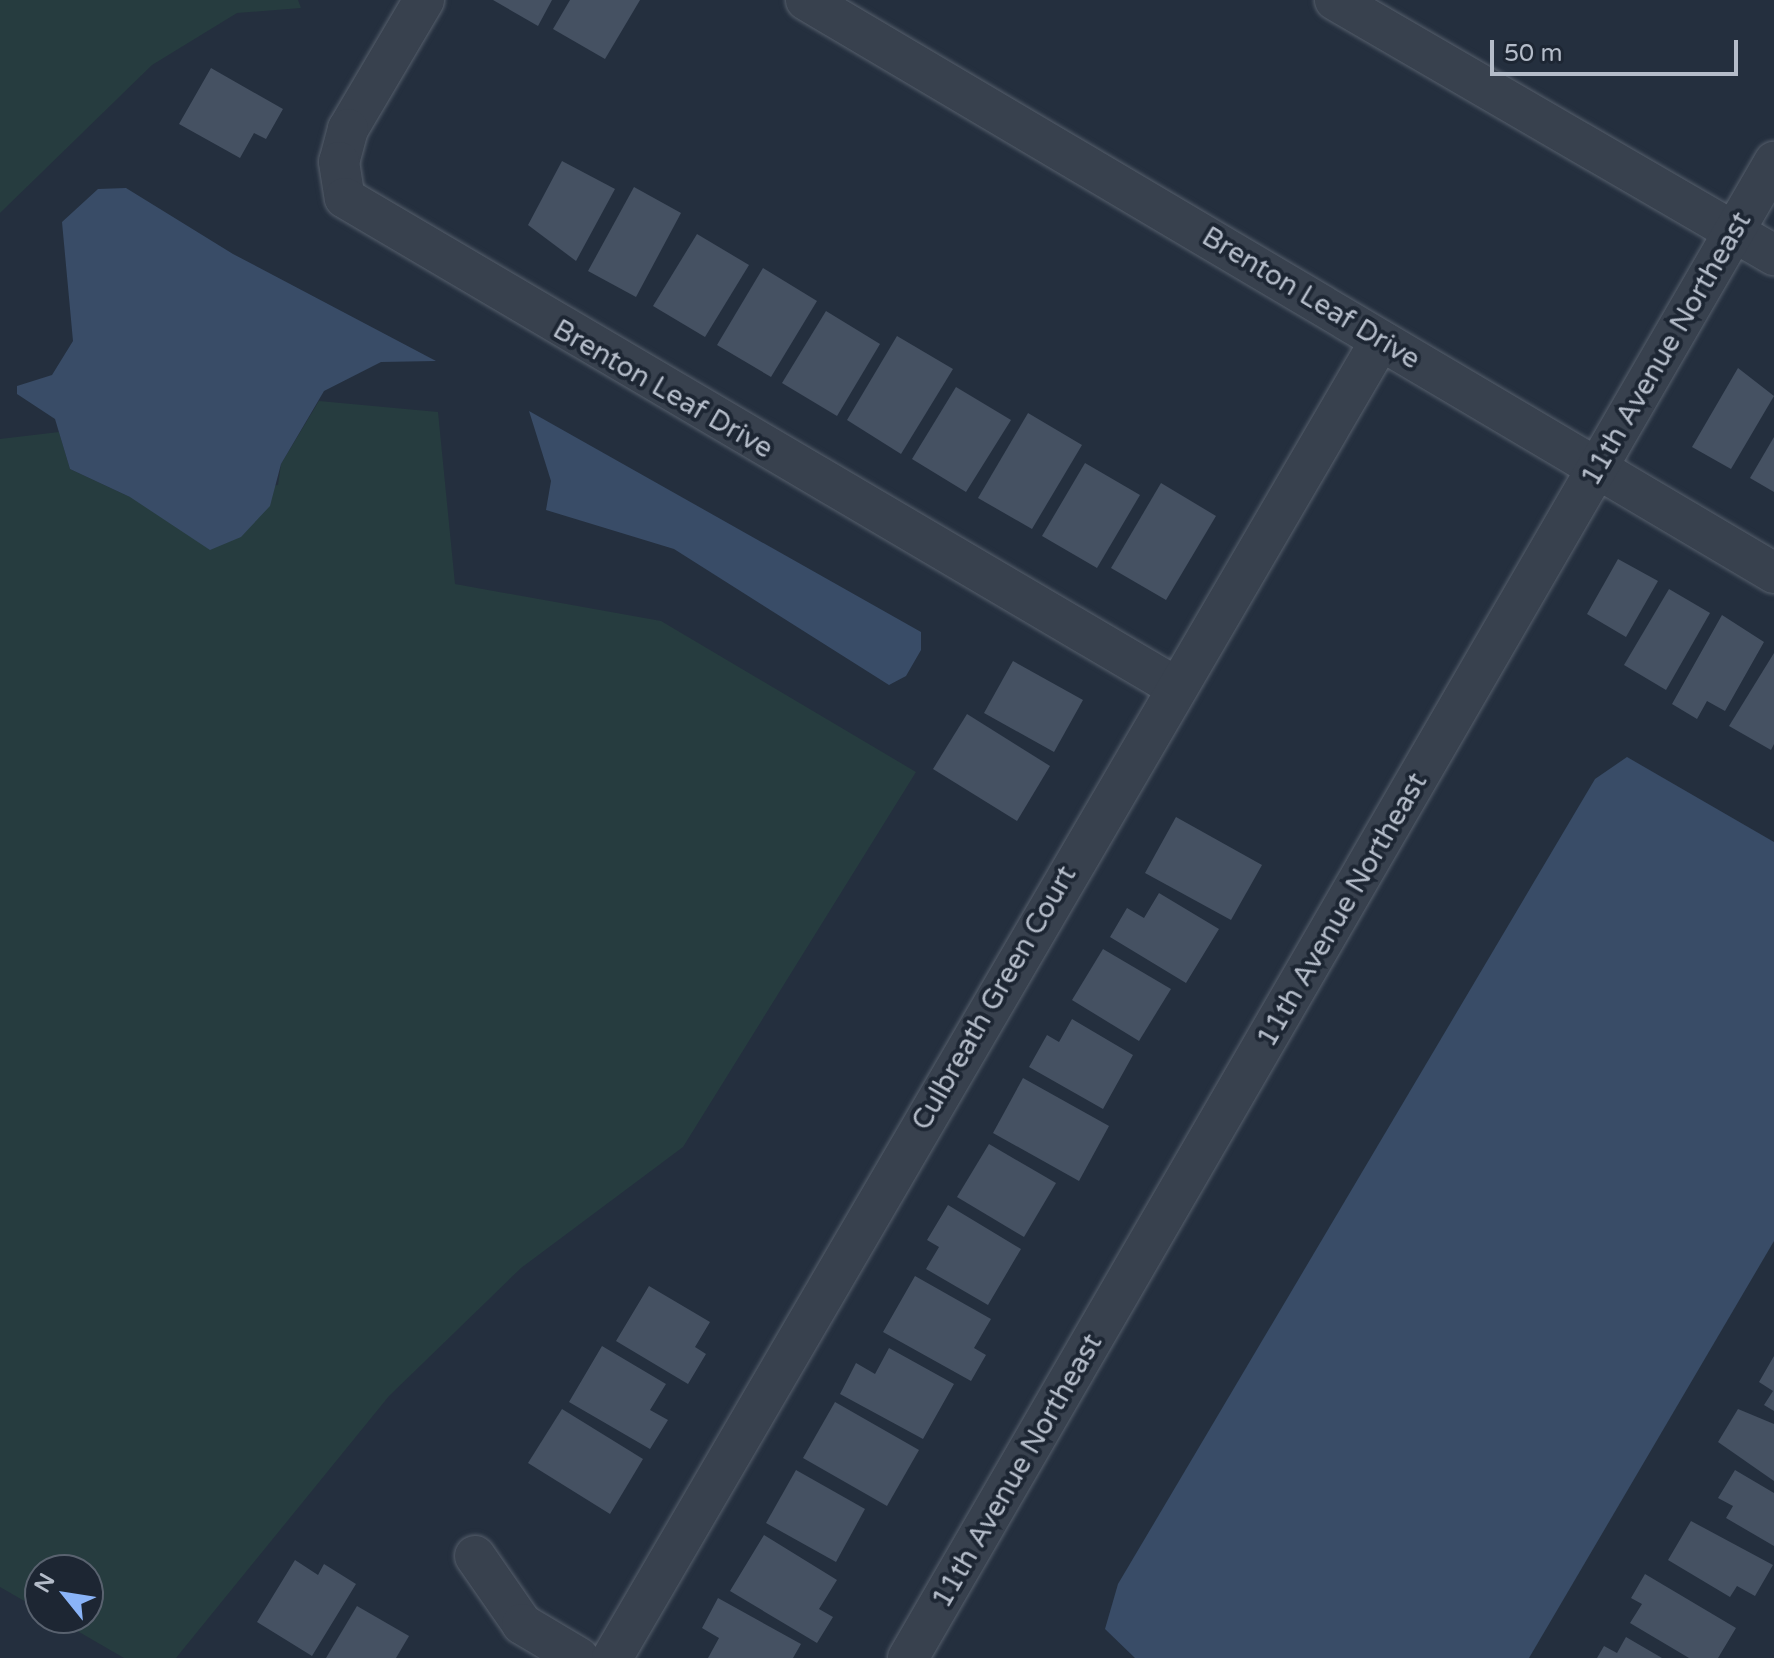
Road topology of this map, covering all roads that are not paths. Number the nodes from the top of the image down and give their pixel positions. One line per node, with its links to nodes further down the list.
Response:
1 (424, 0): 10 (street, Brenton Leaf Drive)
2 (806, 0): 7 (street, Brenton Leaf Drive)
3 (1335, 0): 5 (street)
4 (1774, 162): 5 (street, 11th Avenue Northeast)
5 (1734, 231): 6 (street); 8 (street, 11th Avenue Northeast)
6 (1774, 255)
7 (1380, 341): 8 (street, Brenton Leaf Drive); 10 (street, Culbreath Green Court)
8 (1596, 470): 9 (street, Brenton Leaf Drive); 14 (street, 11th Avenue Northeast)
9 (1774, 573)
10 (1174, 686): 13 (street, Culbreath Green Court)
11 (475, 1556): 12 (street)
12 (579, 1658)
13 (612, 1658)
14 (908, 1658)

